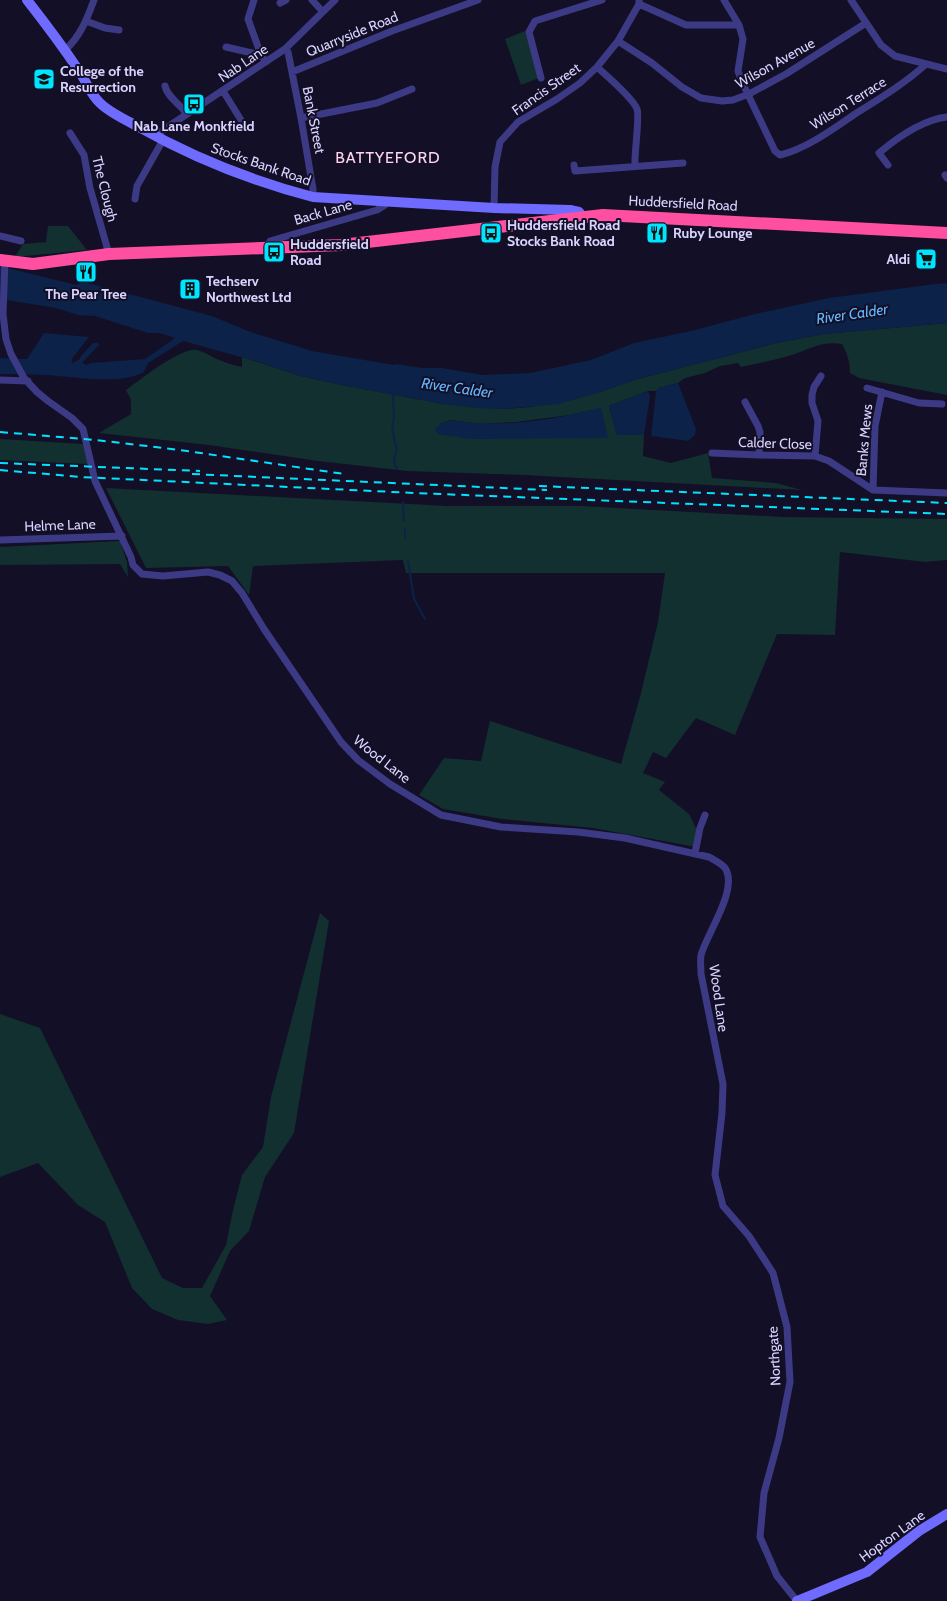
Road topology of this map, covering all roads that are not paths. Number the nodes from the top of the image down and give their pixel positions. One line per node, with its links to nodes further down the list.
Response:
1 (27, 0): 19 (street, Stocks Bank Road)
2 (94, 0): 12 (street)
3 (254, 0): 20 (street)
4 (312, 0): 11 (street)
5 (335, 0): 11 (street, Nab Lane)
6 (478, 0): 25 (street, Quarryside Road)
7 (602, 0): 26 (street)
8 (724, 0): 14 (street)
9 (851, 0): 13 (street)
10 (639, 2): 14 (street); 16 (street, Francis Street)
11 (323, 12): 18 (street, Nab Lane)
12 (86, 21): 15 (street); 19 (street)
13 (866, 23): 22 (street); 30 (street, Wilson Avenue)
14 (739, 25): 30 (street)
15 (119, 30)
16 (618, 41): 23 (street, Francis Street); 30 (street, Wilson Avenue)
17 (226, 47): 20 (street)
18 (285, 48): 21 (street, Nab Lane); 25 (street, Bank Street)
19 (65, 50): 36 (street, Stocks Bank Road)
20 (261, 54): 21 (street)
21 (266, 62): 29 (street, Nab Lane)
22 (925, 65): 24 (street); 30 (street, Wilson Terrace)
23 (597, 67): 40 (street); 44 (street, Francis Street)
24 (947, 69)
25 (292, 72): 33 (street, Bank Street)
26 (541, 78)
27 (165, 86): 31 (street)
28 (412, 89): 33 (street)
29 (222, 91): 31 (street, Nab Lane); 34 (street)
30 (749, 94)
31 (187, 114): 36 (street, Nab Lane)
32 (947, 117): 39 (street)
33 (302, 118): 41 (street, Bank Street)
34 (246, 128)
35 (70, 132): 50 (street, The Clough)
36 (160, 138): 41 (street, Stocks Bank Road); 42 (street)
37 (683, 163): 40 (street)
38 (574, 165): 40 (street)
39 (888, 165)
40 (635, 166)
41 (313, 196): 43 (street, Stocks Bank Road)
42 (135, 199)
43 (386, 201): 44 (street, Stocks Bank Road); 49 (street, Back Lane)
44 (494, 208): 45 (street, Stocks Bank Road)
45 (582, 216): 46 (highway, Huddersfield Road); 49 (highway, Huddersfield Road)
46 (947, 232)
47 (0, 236): 48 (street)
48 (21, 241)
49 (268, 248): 50 (highway, Huddersfield Road)
50 (108, 254): 51 (highway, Huddersfield Road)
51 (3, 263): 54 (street, Wood Lane)
52 (821, 376): 61 (street)
53 (0, 380): 54 (street)
54 (26, 380): 64 (street, Wood Lane)
55 (867, 388): 56 (street)
56 (882, 392): 58 (street); 62 (street, Banks Mews)
57 (745, 402): 60 (street)
58 (942, 404)
59 (712, 453): 60 (street, Calder Close)
60 (759, 455): 61 (street, Calder Close)
61 (815, 456): 62 (street, Calder Close)
62 (873, 490): 63 (street)
63 (947, 493)
64 (122, 536): 65 (street, Helme Lane); 67 (street, Wood Lane)
65 (0, 540)
66 (705, 815): 67 (street)
67 (695, 854): 68 (street, Wood Lane)
68 (715, 1175): 70 (street, Northgate)
69 (947, 1514): 70 (street, Hopton Lane)
70 (797, 1601)

